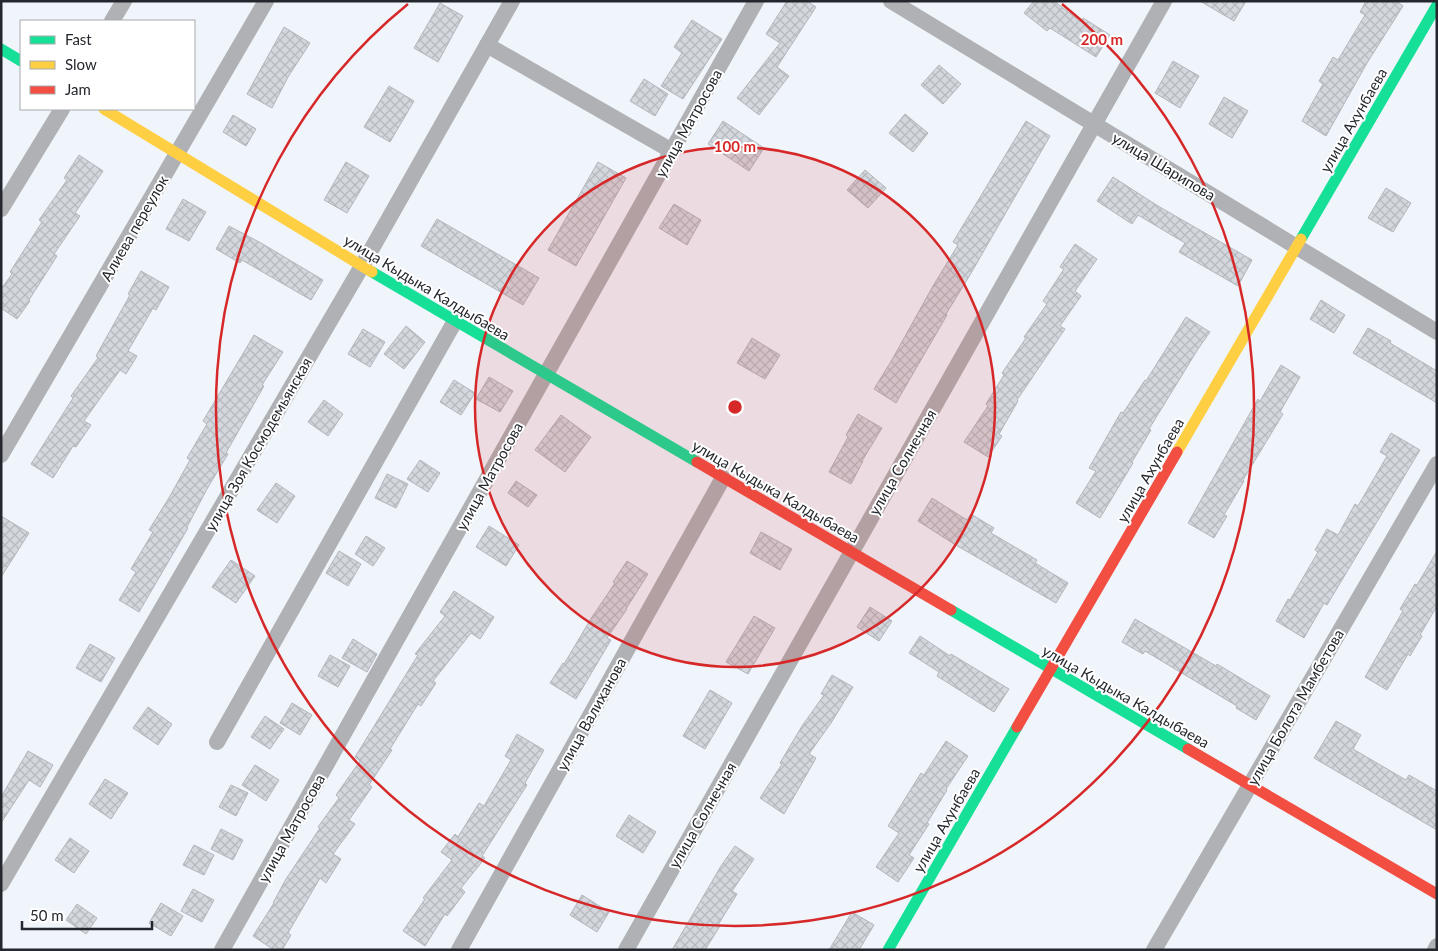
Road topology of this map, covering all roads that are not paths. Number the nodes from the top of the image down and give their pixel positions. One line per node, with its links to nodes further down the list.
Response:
1 (124, 1): 8 (street)
2 (266, 1): 16 (street, Алиева переулок)
3 (512, 1): 9 (street, улица Зоя Космодемьянская)
4 (756, 1): 15 (street, улица Матросова)
5 (892, 1): 14 (street, улица Шарипова)
6 (1164, 1): 14 (street, улица Солнечная)
7 (1437, 5): 18 (street, улица Ахунбаева)
8 (113, 20)
9 (487, 45): 15 (street); 19 (street, улица Зоя Космодемьянская)
10 (1, 49): 11 (street)
11 (20, 60)
12 (61, 110): 17 (street)
13 (106, 110): 16 (street, улица Кыдыка Калдыбаева)
14 (1094, 124): 18 (street, улица Шарипова); 26 (street, улица Солнечная)
15 (672, 151): 22 (street, улица Матросова)
16 (178, 153): 19 (street, улица Кыдыка Калдыбаева); 23 (street, Алиева переулок)
17 (1, 209)
18 (1296, 247): 21 (street, улица Шарипова); 27 (street, улица Ахунбаева)
19 (362, 266): 20 (street, улица Кыдыка Калдыбаева); 30 (street, улица Зоя Космодемьянская)
20 (455, 321): 22 (street, улица Кыдыка Калдыбаева); 28 (street)
21 (1437, 332)
22 (546, 374): 25 (street, улица Кыдыка Калдыбаева); 33 (street, улица Матросова)
23 (1, 455)
24 (1437, 464): 29 (street, улица Болота Мамбетова)
25 (723, 478): 26 (street, улица Кыдыка Калдыбаева); 34 (street, улица Валиханова)
26 (851, 552): 27 (street, улица Кыдыка Калдыбаева); 35 (street, улица Солнечная)
27 (1051, 669): 29 (street, улица Кыдыка Калдыбаева); 36 (street, улица Ахунбаева)
28 (217, 742)
29 (1250, 785): 31 (street, улица Кыдыка Калдыбаева); 37 (street, улица Болота Мамбетова)
30 (1, 884)
31 (1437, 894)
32 (1437, 946): 38 (street)
33 (222, 950)
34 (460, 950)
35 (626, 950)
36 (888, 950)
37 (1154, 950)
38 (1434, 950)

